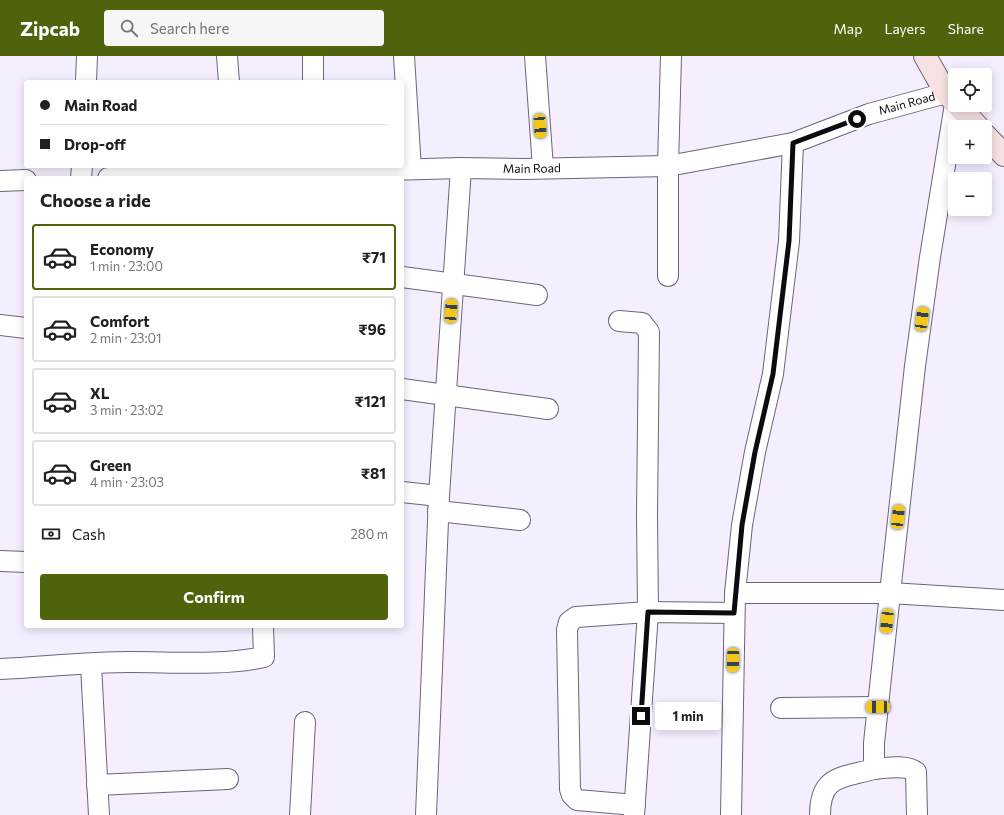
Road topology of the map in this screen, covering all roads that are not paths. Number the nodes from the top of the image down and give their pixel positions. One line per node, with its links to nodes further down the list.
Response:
1 (87, 56): 8 (street)
2 (227, 56): 9 (street)
3 (313, 56): 10 (street)
4 (404, 56): 23 (street)
5 (535, 56): 21 (street)
6 (671, 56): 19 (street)
7 (925, 56): 11 (street)
8 (86, 80)
9 (228, 80)
10 (313, 80)
11 (948, 92)
12 (948, 102): 17 (street, Main Road)
13 (952, 112): 44 (street)
14 (964, 112): 15 (street)
15 (972, 120)
16 (992, 142): 18 (street)
17 (793, 143): 19 (street, Main Road); 43 (street)
18 (1004, 155)
19 (668, 166): 21 (street, Main Road); 28 (street)
20 (461, 168): 21 (street, Main Road); 23 (street, Main Road); 30 (street)
21 (542, 168)
22 (315, 169): 23 (street, Main Road); 24 (street, Main Road)
23 (411, 169)
24 (233, 170): 25 (street, Main Road)
25 (139, 176)
26 (24, 180): 27 (street)
27 (0, 181)
28 (668, 276)
29 (404, 277): 30 (street)
30 (453, 283): 31 (street); 36 (street)
31 (538, 295)
32 (619, 321): 46 (street)
33 (0, 325): 34 (street)
34 (24, 328)
35 (404, 389): 36 (street)
36 (446, 395): 37 (street); 39 (street)
37 (548, 409)
38 (404, 493): 39 (street)
39 (439, 503): 40 (street); 60 (street)
40 (520, 520)
41 (0, 561): 42 (street)
42 (24, 562)
43 (735, 593): 44 (street); 47 (street)
44 (890, 593): 45 (street); 51 (street)
45 (1004, 600)
46 (648, 612): 47 (street); 57 (street); 57 (street)
47 (734, 613): 61 (street)
48 (263, 628): 49 (street)
49 (91, 665): 50 (street); 56 (street)
50 (0, 669)
51 (878, 707): 52 (street); 54 (street)
52 (781, 708)
53 (305, 722): 59 (street)
54 (874, 769): 62 (street); 63 (street)
55 (228, 779): 56 (street)
56 (97, 785): 58 (street)
57 (635, 810)
58 (99, 815)
59 (300, 815)
60 (426, 815)
61 (731, 815)
62 (820, 815)
63 (917, 815)

